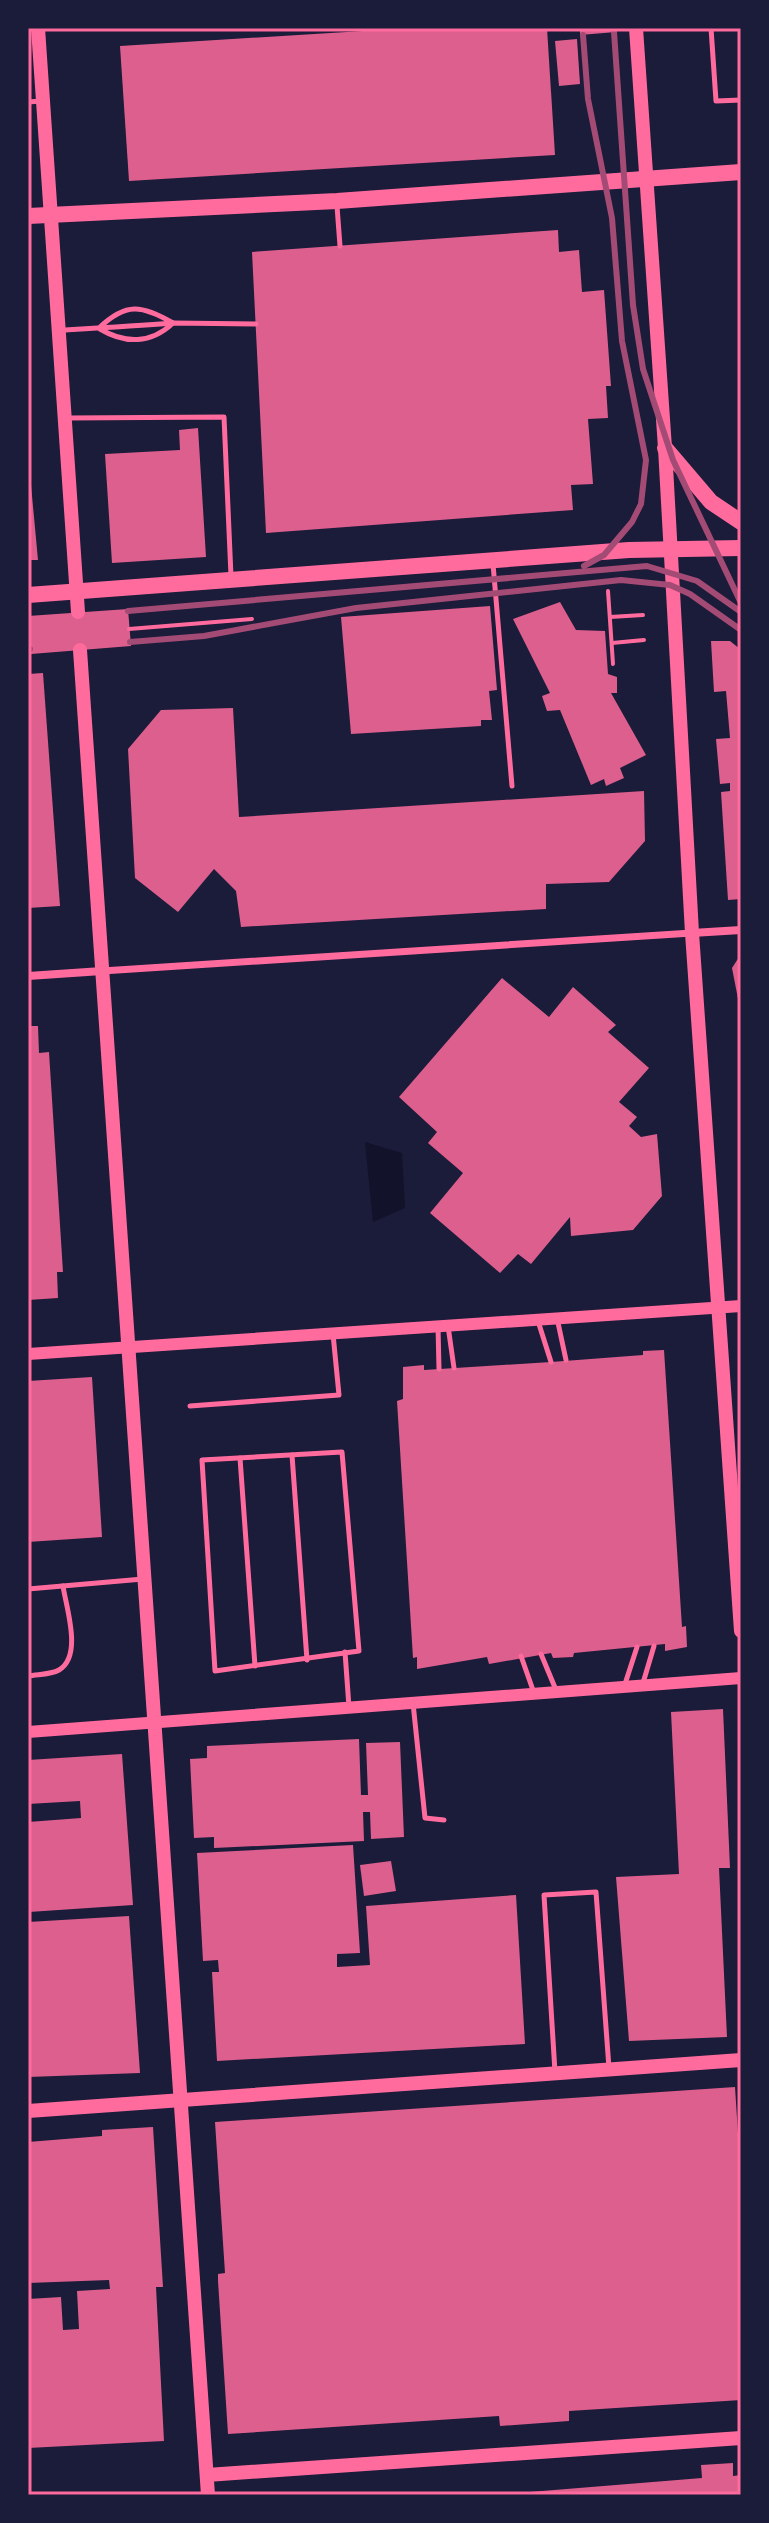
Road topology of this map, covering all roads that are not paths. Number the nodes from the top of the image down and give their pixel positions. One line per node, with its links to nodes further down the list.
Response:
1 (38, 28): 5 (main road)
2 (636, 28): 7 (main road)
3 (711, 28): 4 (lane)
4 (741, 100)
5 (35, 102): 9 (main road)
6 (741, 172): 7 (main road)
7 (647, 180): 8 (main road); 17 (main road)
8 (337, 201): 9 (main road); 11 (lane)
9 (50, 214): 10 (main road); 15 (main road)
10 (28, 216)
11 (340, 246)
12 (173, 323): 13 (lane); 14 (lane); 14 (lane); 14 (lane)
13 (256, 324)
14 (99, 328): 15 (lane)
15 (58, 331): 16 (main road)
16 (63, 418): 22 (lane); 23 (main road)
17 (665, 448): 18 (main road); 20 (main road)
18 (741, 522)
19 (741, 548): 20 (main road)
20 (669, 551): 21 (main road); 29 (main road)
21 (492, 559): 22 (main road); 27 (lane)
22 (231, 580): 23 (main road)
23 (76, 592): 24 (main road); 25 (main road)
24 (28, 595)
25 (78, 612)
26 (80, 650): 30 (main road)
27 (512, 786)
28 (741, 930): 29 (street)
29 (692, 933): 30 (street); 33 (main road)
30 (102, 971): 31 (street); 38 (main road)
31 (28, 976)
32 (741, 1306): 33 (street)
33 (720, 1308): 34 (street); 50 (main road)
34 (557, 1318): 35 (street); 40 (lane)
35 (538, 1319): 36 (street); 41 (lane)
36 (443, 1326): 37 (street); 42 (lane); 43 (lane)
37 (333, 1333): 38 (street); 44 (lane)
38 (127, 1347): 39 (street); 47 (main road)
39 (28, 1354)
40 (566, 1360)
41 (551, 1362)
42 (454, 1368)
43 (439, 1369)
44 (190, 1406)
45 (292, 1455): 46 (lane); 53 (lane); 56 (lane)
46 (240, 1458): 57 (lane); 57 (lane)
47 (144, 1579): 48 (lane); 66 (main road)
48 (63, 1586): 49 (lane); 58 (lane)
49 (28, 1589)
50 (741, 1631)
51 (654, 1646): 60 (lane)
52 (637, 1647): 61 (lane)
53 (345, 1652): 56 (lane); 65 (lane)
54 (541, 1654): 62 (lane)
55 (521, 1656): 63 (lane)
56 (307, 1660): 57 (lane)
57 (255, 1666)
58 (28, 1676)
59 (741, 1678): 60 (street)
60 (642, 1686): 61 (street)
61 (624, 1688): 62 (street)
62 (557, 1692): 63 (street)
63 (534, 1694): 64 (street)
64 (413, 1703): 65 (street); 68 (lane)
65 (349, 1708): 66 (street)
66 (152, 1723): 67 (street); 72 (main road)
67 (28, 1732)
68 (444, 1820)
69 (741, 2060): 70 (main road)
70 (609, 2069): 71 (main road); 71 (lane)
71 (555, 2073): 72 (main road)
72 (179, 2099): 73 (main road); 75 (main road)
73 (28, 2111)
74 (741, 2438): 75 (main road)
75 (207, 2475): 76 (main road)
76 (208, 2495)

